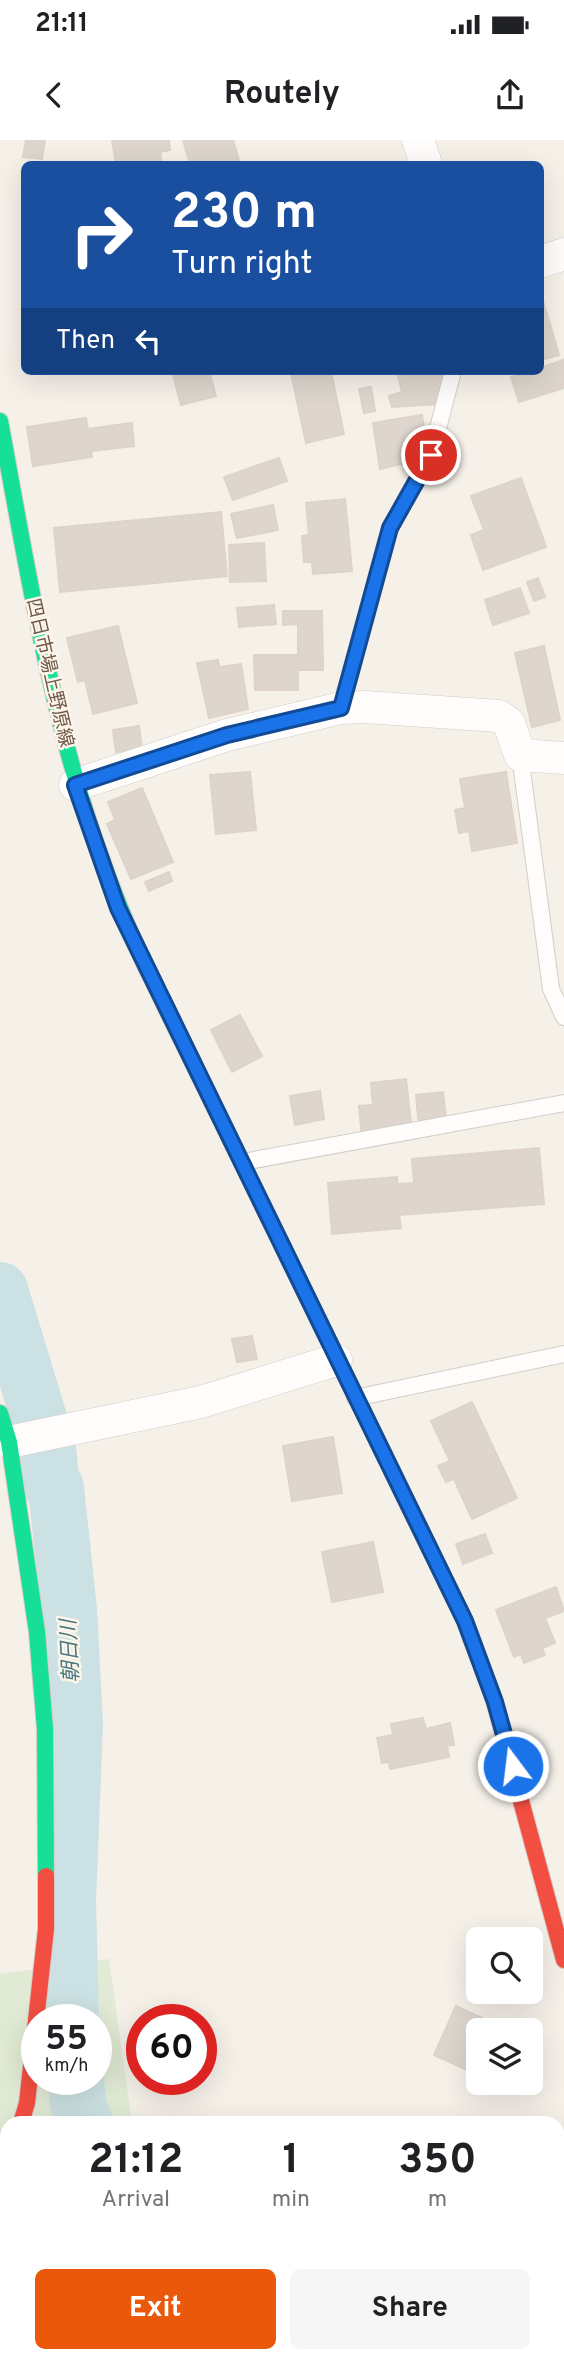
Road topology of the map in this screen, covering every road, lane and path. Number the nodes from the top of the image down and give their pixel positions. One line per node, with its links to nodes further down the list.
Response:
1 (418, 140): 2 (street)
2 (425, 161)
3 (564, 254): 4 (street)
4 (544, 261)
5 (452, 375): 7 (lane)
6 (0, 421): 10 (main road, 四日市場上野原線)
7 (341, 708): 8 (street); 10 (street)
8 (520, 755): 9 (street); 11 (lane)
9 (564, 758)
10 (75, 785): 13 (main road, 四日市場上野原線)
11 (564, 1017)
12 (564, 1103): 13 (lane)
13 (240, 1163): 15 (main road, 四日市場上野原線)
14 (564, 1354): 16 (lane)
15 (336, 1360): 16 (main road, 四日市場上野原線); 17 (street)
16 (355, 1398): 18 (main road, 四日市場上野原線)
17 (5, 1427): 19 (main road)
18 (564, 1960)
19 (23, 2116)

